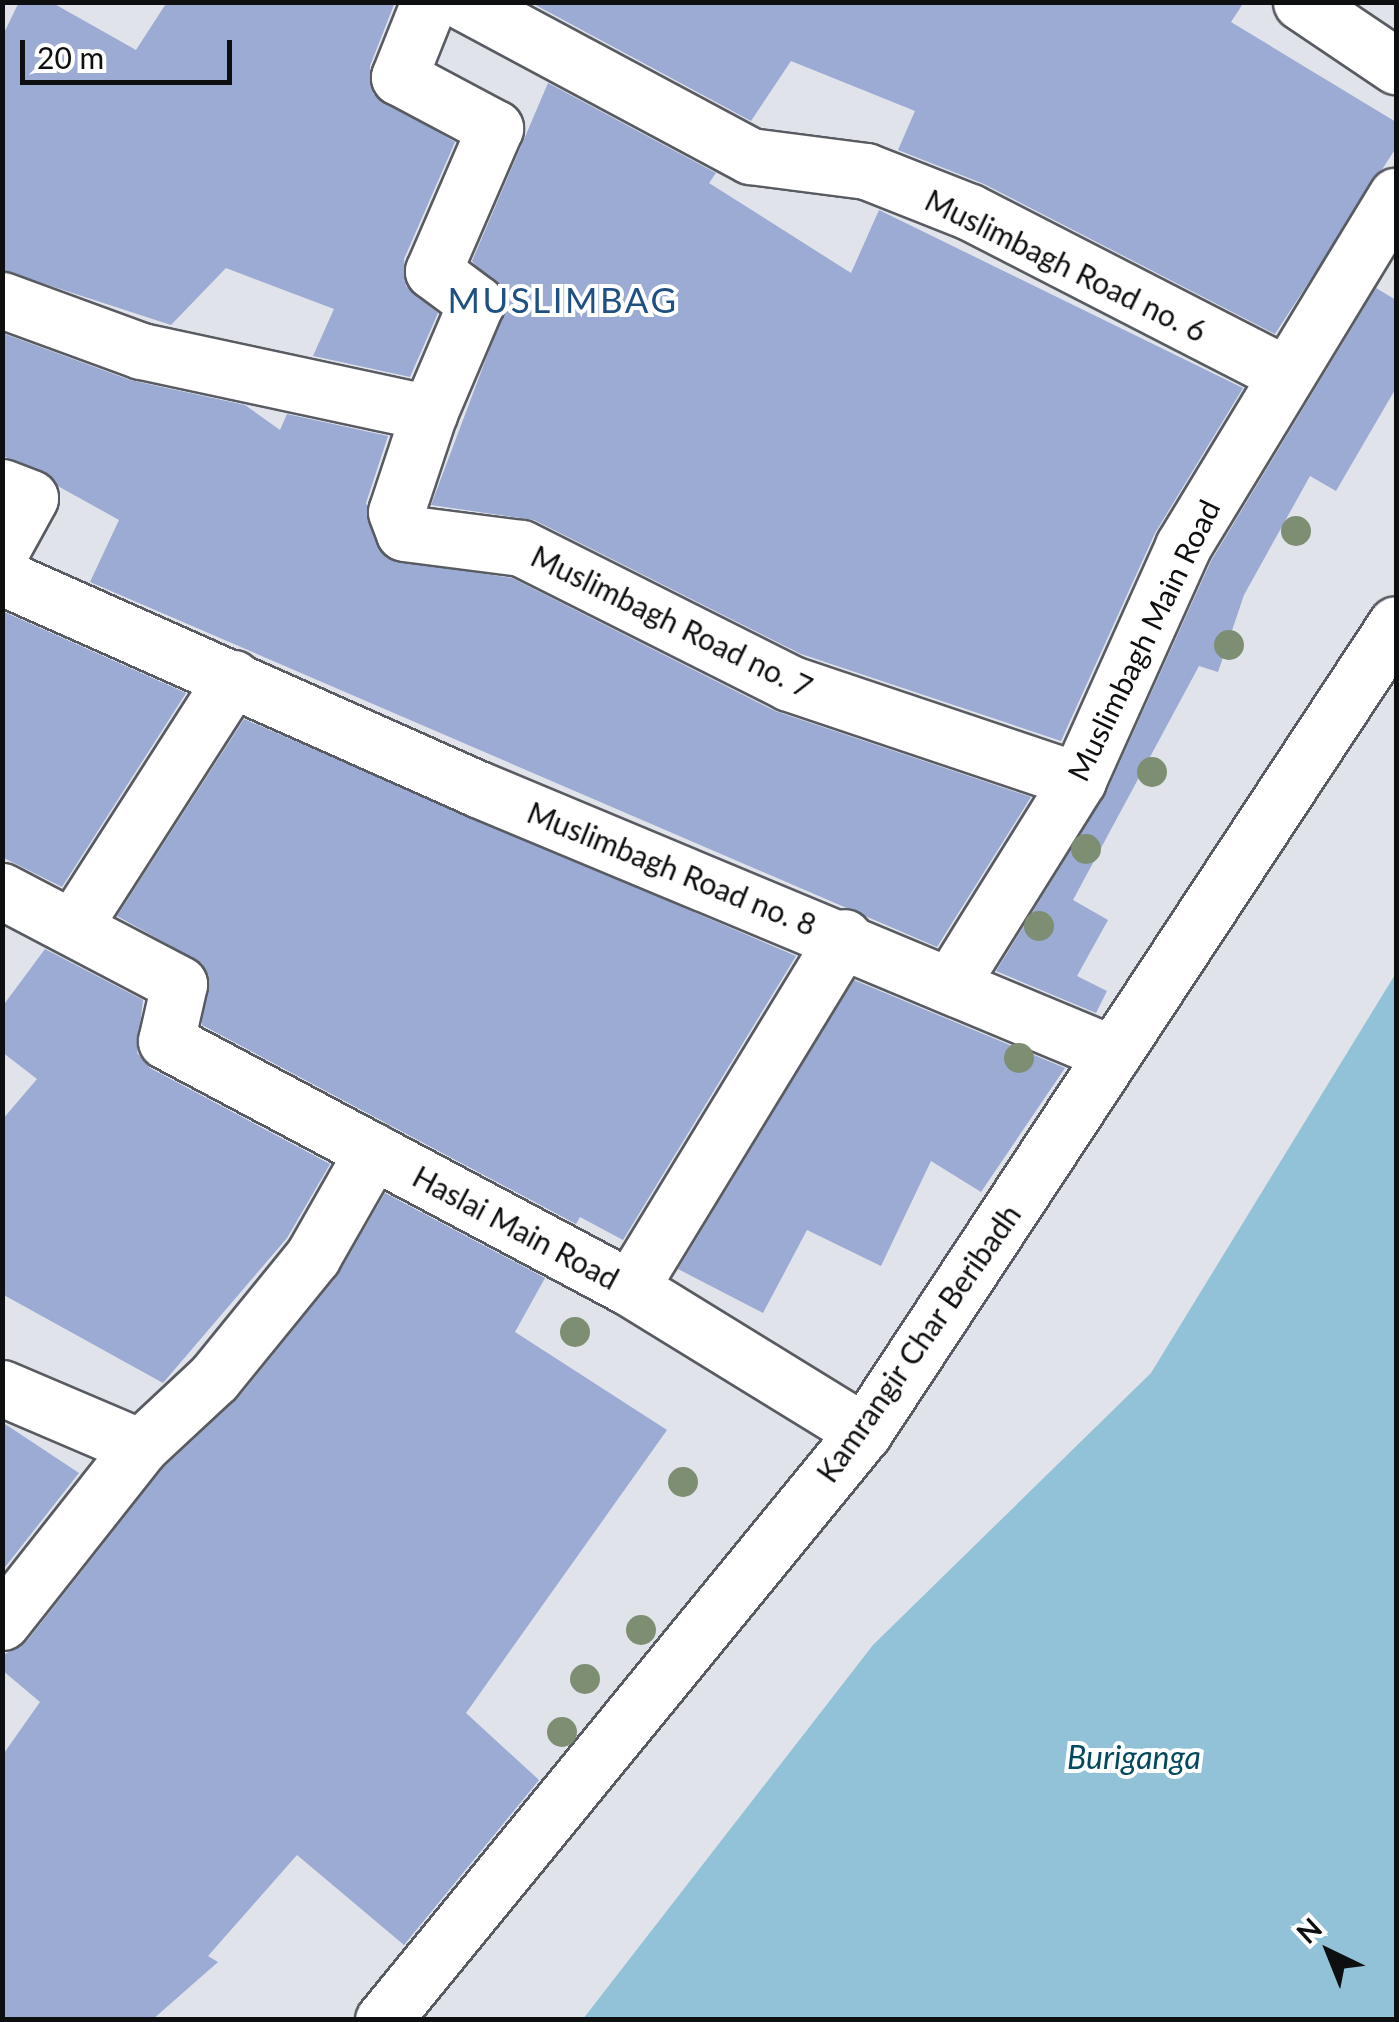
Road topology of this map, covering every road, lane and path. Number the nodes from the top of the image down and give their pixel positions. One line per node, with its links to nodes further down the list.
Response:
1 (428, 2): 8 (street)
2 (464, 2): 7 (street, Muslimbagh Road no. 6)
3 (1301, 2): 4 (street)
4 (1396, 66)
5 (1396, 196): 7 (street, Muslimbagh Main Road)
6 (2, 300): 8 (street)
7 (1283, 374): 14 (street, Muslimbagh Main Road)
8 (429, 412): 14 (street, Muslimbagh Road no. 7)
9 (2, 488): 10 (street)
10 (2, 550)
11 (2, 576): 13 (street, Muslimbagh Road no. 8)
12 (1396, 624): 19 (street, Kamrangir Char Beribadh)
13 (233, 678): 16 (street); 17 (street, Muslimbagh Road no. 8)
14 (1078, 780): 18 (street, Muslimbagh Main Road)
15 (2, 891): 16 (street)
16 (73, 927): 20 (street, Haslai Main Road)
17 (844, 937): 18 (street, Muslimbagh Road no. 8); 21 (street, Haslai Main Road)
18 (952, 982): 19 (street, Muslimbagh Road no. 8)
19 (1113, 1054): 23 (street, Kamrangir Char Beribadh)
20 (372, 1151): 21 (street, Haslai Main Road); 24 (street)
21 (630, 1288): 23 (street)
22 (2, 1388): 24 (street)
23 (864, 1432): 26 (street, Kamrangir Char Beribadh)
24 (140, 1447): 25 (street)
25 (2, 1622)
26 (383, 2020)

